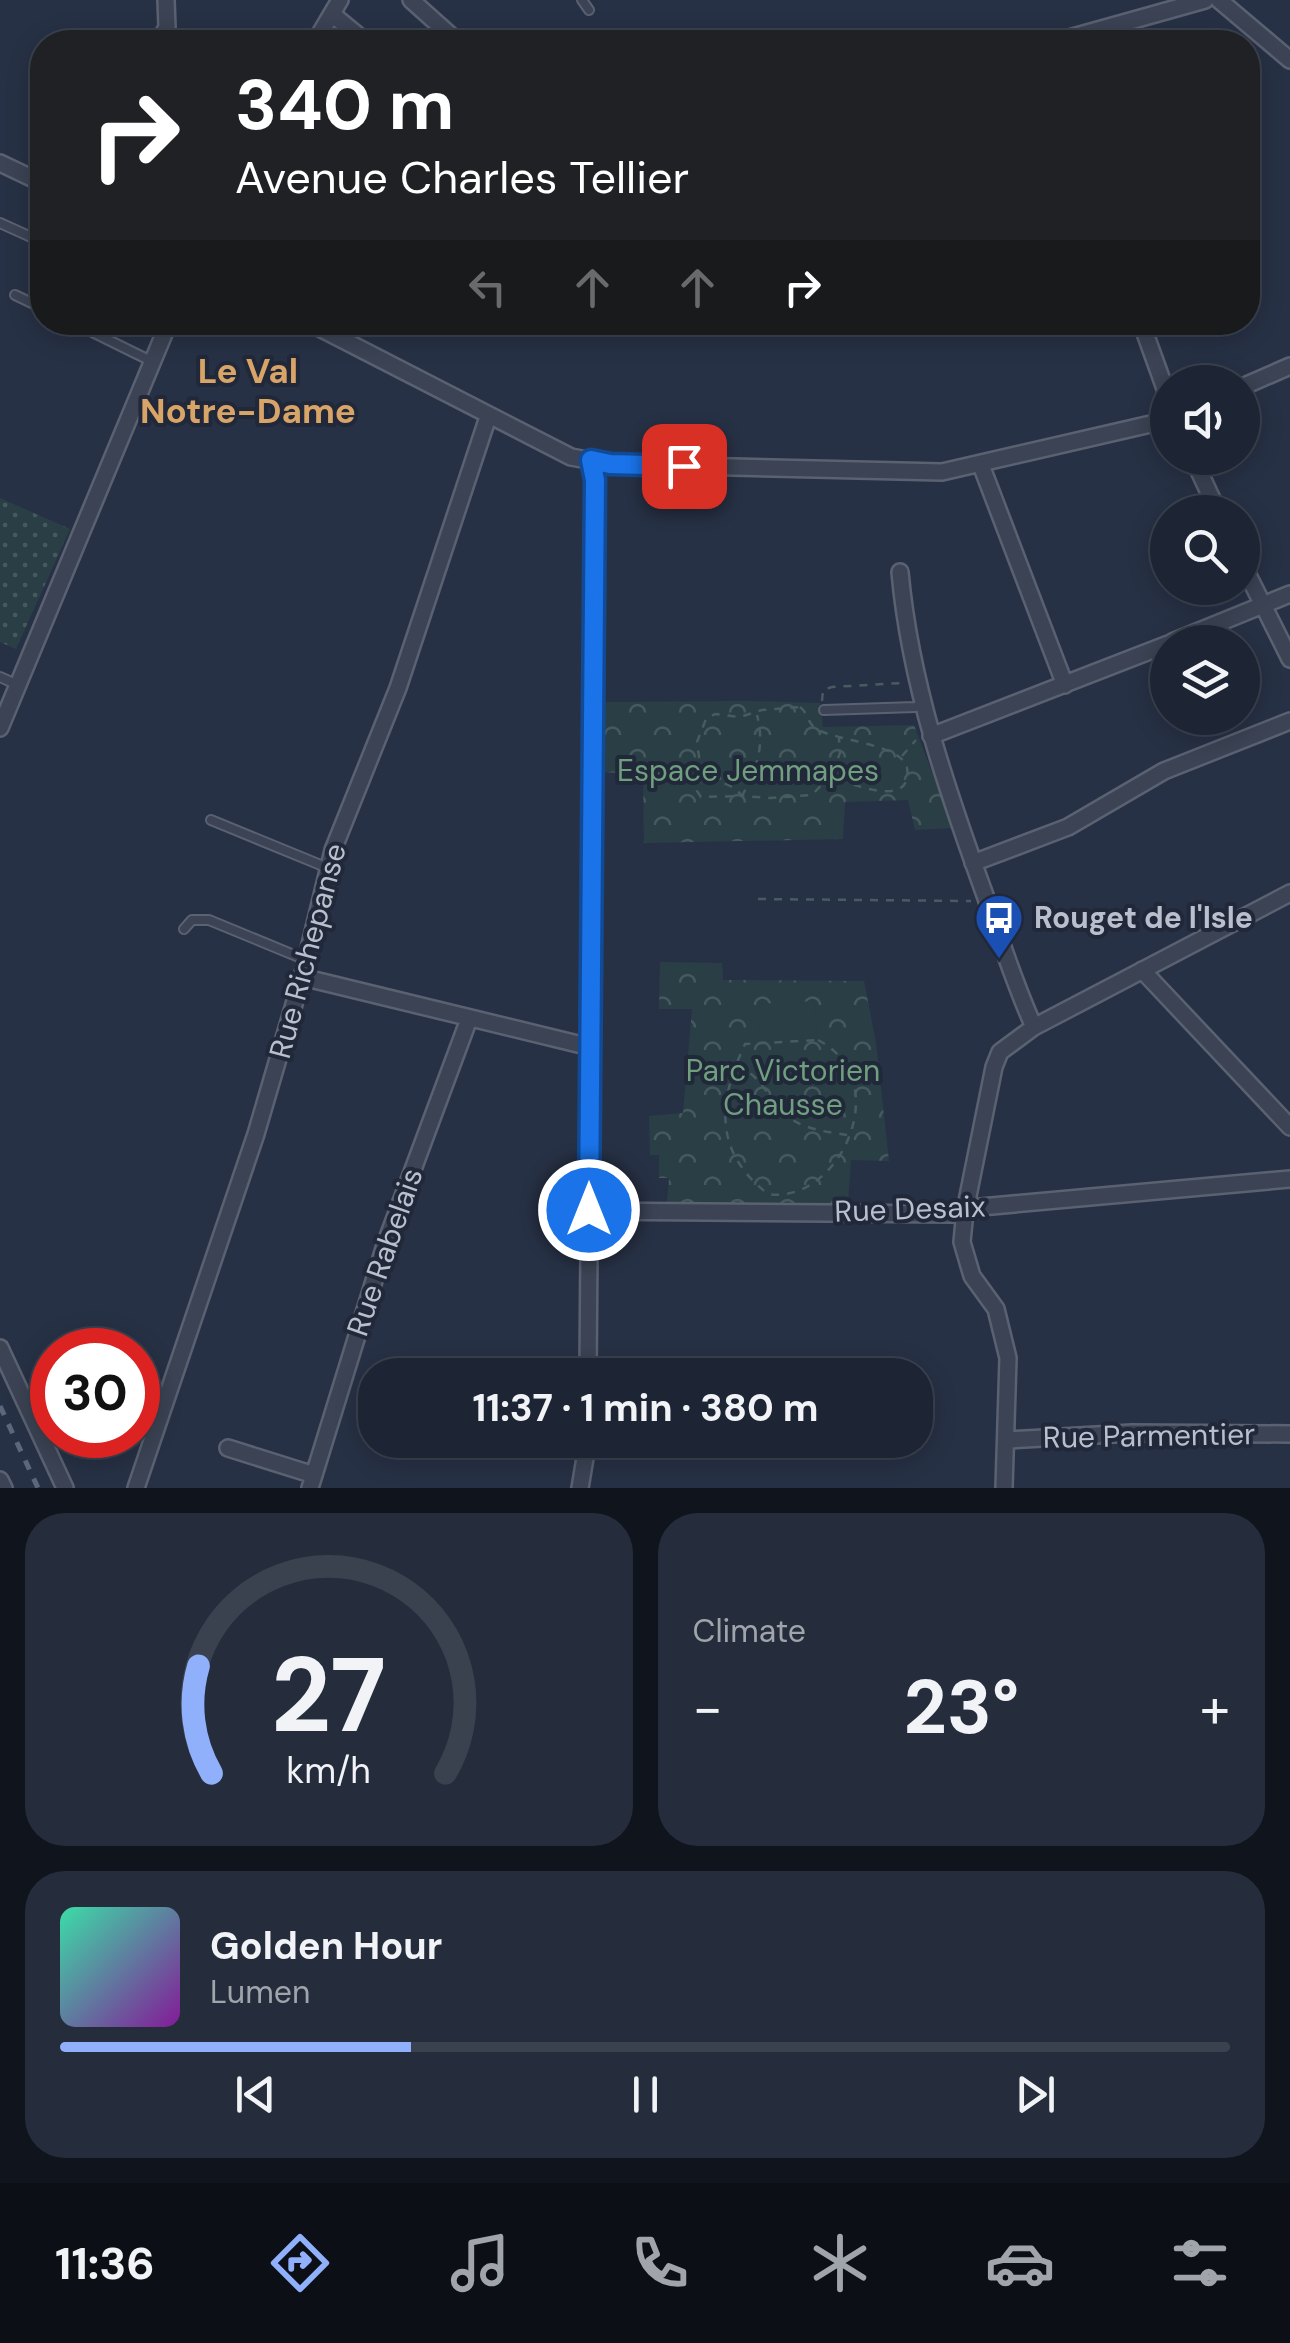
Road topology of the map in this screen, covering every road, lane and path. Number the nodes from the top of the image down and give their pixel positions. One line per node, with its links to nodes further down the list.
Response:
1 (166, 0): 8 (street)
2 (412, 0): 11 (street)
3 (582, 0): 7 (lane)
4 (1205, 0): 12 (street)
5 (1219, 0): 13 (street)
6 (336, 7): 9 (street); 10 (street)
7 (589, 10)
8 (165, 30)
9 (322, 30)
10 (356, 30)
11 (445, 30)
12 (1101, 30)
13 (1254, 30)
14 (1260, 35): 15 (street)
15 (1290, 60)
16 (0, 162): 17 (street)
17 (30, 177)
18 (0, 222): 19 (lane)
19 (30, 236)
20 (15, 295): 21 (lane)
21 (30, 302)
22 (98, 335): 26 (lane)
23 (164, 335): 26 (street)
24 (333, 335): 30 (street)
25 (1146, 335): 27 (street)
26 (153, 362): 43 (street)
27 (1156, 365)
28 (1290, 366): 29 (street)
29 (1260, 379)
30 (488, 416): 32 (street); 58 (street, Rue Richepanse)
31 (1150, 424): 33 (street)
32 (591, 460): 33 (street); 68 (street)
33 (981, 465): 44 (street)
34 (900, 572): 42 (street)
35 (1290, 594): 37 (street)
36 (1260, 598): 37 (street)
37 (1264, 606): 38 (street); 40 (street)
38 (1217, 625)
39 (1150, 652): 44 (street)
40 (1290, 659)
41 (0, 677): 43 (lane)
42 (919, 680): 45 (street); 46 (path)
43 (18, 684): 49 (street)
44 (1065, 685): 50 (street)
45 (924, 704): 46 (lane); 50 (street)
46 (823, 708)
47 (756, 713): 51 (path); 53 (path); 55 (path)
48 (1290, 721): 57 (street)
49 (0, 728)
50 (932, 736): 52 (path); 57 (street)
51 (838, 738): 52 (path); 54 (path)
52 (902, 756): 54 (path)
53 (703, 774): 55 (path); 55 (path)
54 (831, 775): 55 (path)
55 (742, 796)
56 (211, 820): 58 (lane)
57 (972, 863): 61 (street)
58 (328, 868): 63 (street, Rue Richepanse)
59 (1289, 895): 64 (street)
60 (758, 899): 61 (path)
61 (987, 901): 67 (street)
62 (184, 928): 63 (lane)
63 (306, 960): 65 (street, Rue Richepanse)
64 (1142, 970): 67 (street); 70 (street)
65 (302, 977): 66 (street); 85 (street, Rue Richepanse)
66 (469, 1019): 68 (street); 82 (street, Rue Rabelais)
67 (1034, 1027): 74 (street)
68 (590, 1047): 73 (street)
69 (734, 1067): 71 (path); 71 (path); 71 (path)
70 (1290, 1127)
71 (849, 1136)
72 (1290, 1179): 74 (street, Rue Desaix)
73 (589, 1210): 74 (street, Rue Desaix); 76 (street)
74 (965, 1210): 78 (street)
75 (0, 1348): 84 (street)
76 (588, 1358)
77 (1290, 1434): 78 (street, Rue Parmentier)
78 (1007, 1440): 87 (street)
79 (228, 1448): 82 (street)
80 (585, 1458): 86 (street)
81 (0, 1480): 83 (street)
82 (312, 1481)
83 (4, 1488)
84 (65, 1488)
85 (136, 1488)
86 (580, 1488)
87 (1004, 1488)

